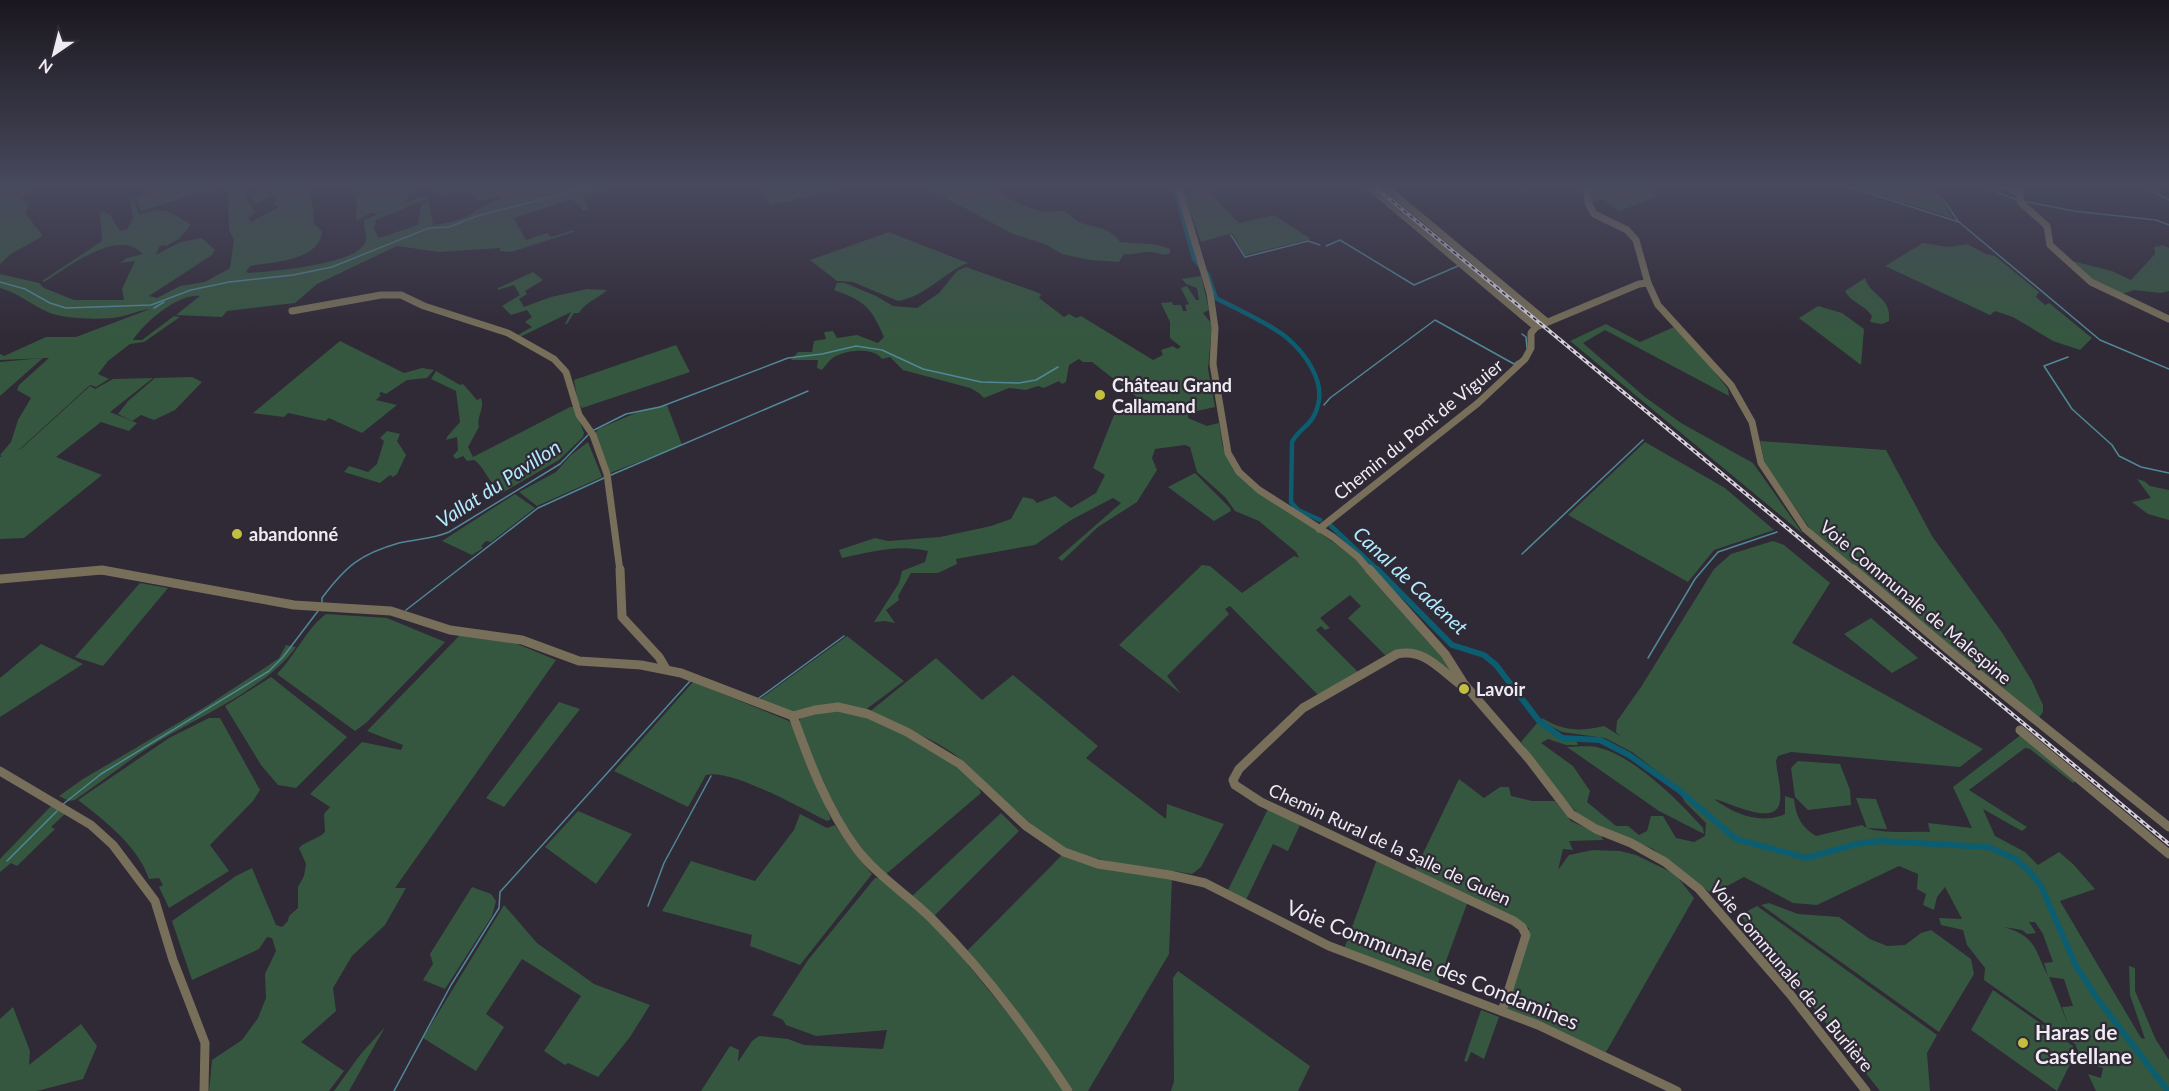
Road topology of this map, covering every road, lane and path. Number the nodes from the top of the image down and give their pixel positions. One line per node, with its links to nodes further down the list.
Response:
1 (1192, 236): 11 (street, Voie Communale de la Burlière)
2 (1427, 236): 10 (street)
3 (1444, 236): 9 (street)
4 (1633, 236): 6 (street, Voie Communale de Malespine)
5 (2047, 236): 8 (street)
6 (1648, 283): 9 (street); 18 (street, Voie Communale de Malespine)
7 (292, 311): 13 (street)
8 (2169, 319)
9 (1547, 322): 10 (street)
10 (1536, 327): 11 (street, Chemin du Pont de Viguier)
11 (1319, 529): 14 (street, Voie Communale de la Burlière)
12 (0, 579): 13 (street)
13 (666, 669): 15 (street)
14 (1464, 684): 20 (street, Chemin Rural de la Salle de Guien); 24 (street, Voie Communale de la Burlière)
15 (793, 716): 20 (street, Voie Communale des Condamines); 22 (street)
16 (2020, 730): 19 (street)
17 (0, 771): 21 (street)
18 (2169, 826)
19 (2169, 854)
20 (1502, 1011): 23 (street, Voie Communale des Condamines)
21 (204, 1091)
22 (1068, 1091)
23 (1677, 1091)
24 (1866, 1091)

